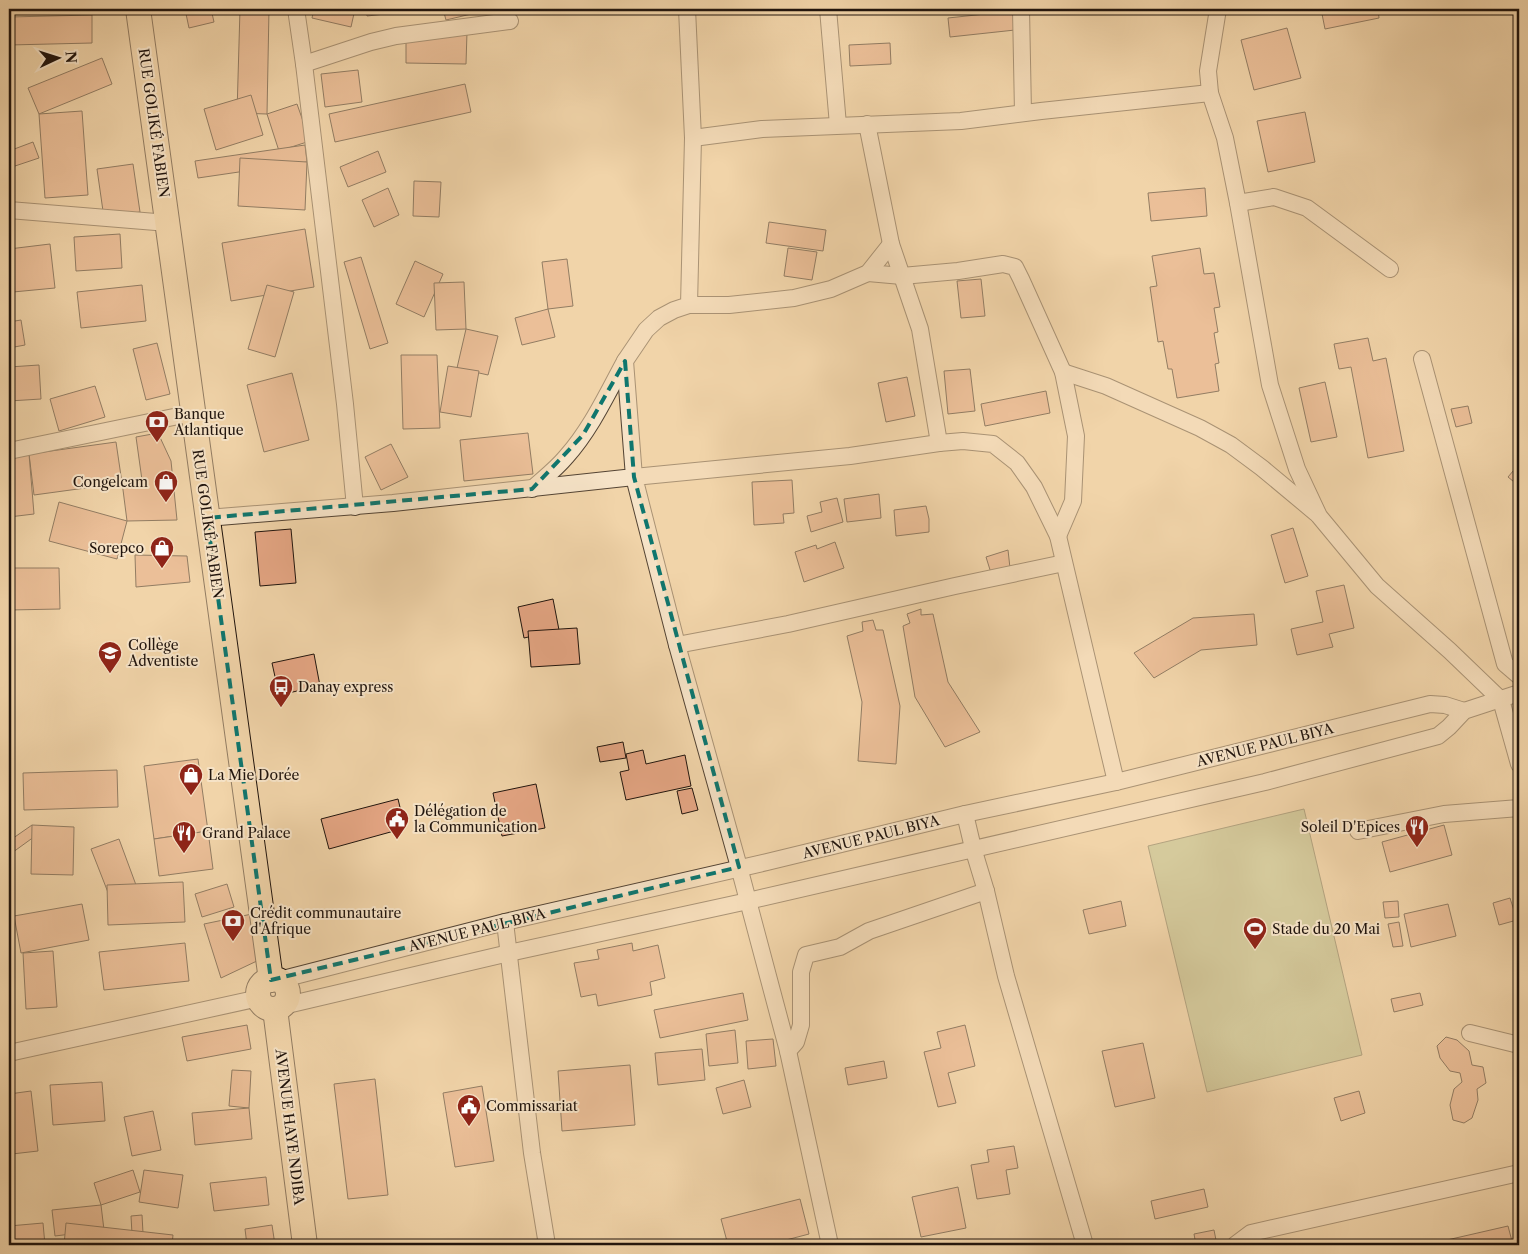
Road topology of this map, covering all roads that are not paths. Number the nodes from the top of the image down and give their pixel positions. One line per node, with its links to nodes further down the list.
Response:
1 (138, 9): 16 (highway, RUE GOLIKÉ FABIEN)
2 (296, 9): 8 (street)
3 (687, 9): 13 (street)
4 (828, 9): 12 (street)
5 (1021, 9): 10 (street)
6 (1218, 9): 9 (street)
7 (510, 21): 8 (street)
8 (304, 64): 30 (street)
9 (1210, 93): 10 (street); 14 (street)
10 (1023, 113): 11 (street)
11 (867, 124): 12 (street); 17 (street)
12 (838, 125): 13 (street)
13 (693, 138): 21 (street)
14 (1238, 203): 18 (street); 31 (street)
15 (9, 210): 16 (street)
16 (168, 223): 25 (highway, RUE GOLIKÉ FABIEN)
17 (890, 244): 19 (street); 20 (street)
18 (1390, 270)
19 (868, 273): 20 (street); 21 (street)
20 (902, 276): 24 (street); 26 (street)
21 (689, 305): 23 (street)
22 (1422, 359): 36 (street)
23 (624, 362): 28 (street); 29 (street)
24 (1063, 372): 31 (street); 33 (street)
25 (193, 414): 27 (street); 32 (highway, RUE GOLIKÉ FABIEN)
26 (939, 443): 28 (street); 33 (street)
27 (9, 451)
28 (634, 477): 29 (street); 35 (street)
29 (532, 489): 30 (street)
30 (354, 507): 32 (street)
31 (1320, 516): 38 (street)
32 (207, 518): 51 (highway, RUE GOLIKÉ FABIEN)
33 (1058, 536): 34 (street)
34 (1064, 563): 35 (street); 41 (street)
35 (677, 645): 46 (street)
36 (1519, 676)
37 (1519, 693): 38 (street)
38 (1501, 700): 39 (street); 40 (street)
39 (1464, 712): 41 (street, AVENUE PAUL BIYA); 45 (street)
40 (1519, 764)
41 (1116, 782): 43 (street, AVENUE PAUL BIYA)
42 (1519, 808): 44 (street)
43 (965, 814): 45 (street); 46 (street, AVENUE PAUL BIYA)
44 (1358, 831)
45 (973, 848): 47 (street); 48 (street)
46 (739, 867): 48 (street); 49 (street, AVENUE PAUL BIYA)
47 (986, 891): 54 (street); 60 (street)
48 (748, 901): 50 (street); 54 (street)
49 (505, 922): 50 (street); 51 (street, AVENUE PAUL BIYA)
50 (510, 954): 51 (street); 58 (street)
51 (273, 995): 55 (street); 57 (highway, AVENUE HAYE NDIBA)
52 (1470, 1033): 53 (street)
53 (1519, 1045)
54 (788, 1051): 59 (street)
55 (9, 1053)
56 (1519, 1173): 61 (street)
57 (305, 1245)
58 (547, 1245)
59 (830, 1245)
60 (1085, 1245)
61 (1236, 1245)

